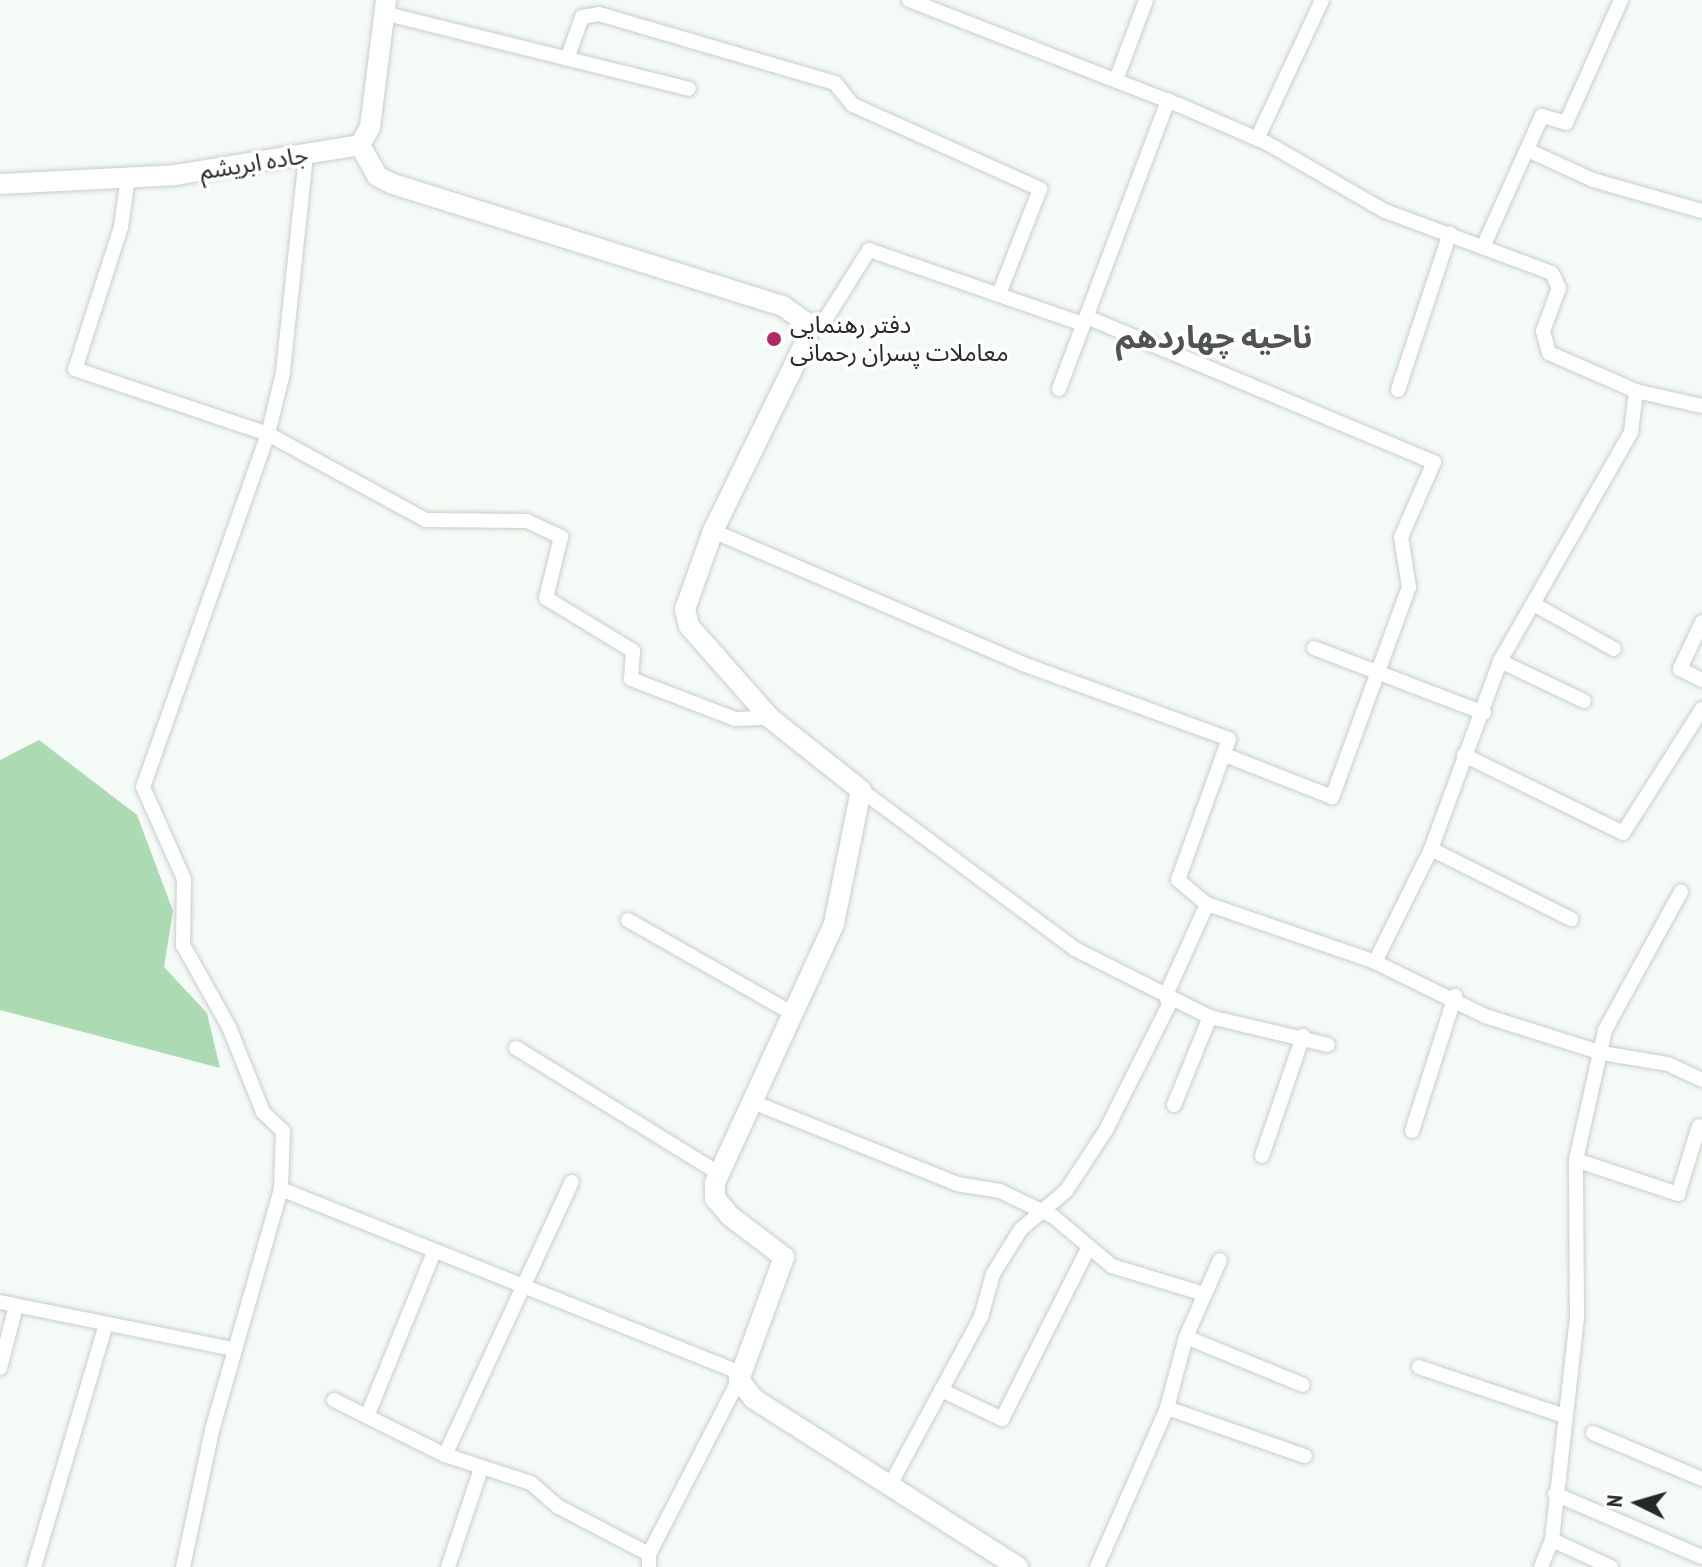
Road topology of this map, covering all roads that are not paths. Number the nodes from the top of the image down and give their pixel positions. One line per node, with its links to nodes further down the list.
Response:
1 (909, 0): 7 (street)
2 (1146, 0): 7 (street)
3 (1322, 0): 10 (street)
4 (1621, 0): 12 (street)
5 (385, 6): 6 (street); 11 (main road)
6 (567, 59): 8 (street); 19 (street)
7 (1116, 80): 9 (street)
8 (689, 89)
9 (1168, 100): 10 (street); 21 (street)
10 (1257, 139): 17 (street)
11 (360, 145): 13 (main road, جاده ابریشم); 20 (main road)
12 (1532, 152): 16 (street); 18 (street)
13 (306, 156): 14 (main road, جاده ابریشم); 26 (street)
14 (128, 177): 15 (main road, جاده ابریشم); 26 (street)
15 (0, 184)
16 (1702, 211)
17 (1450, 233): 18 (street); 23 (street)
18 (1483, 247): 24 (street)
19 (999, 294): 20 (street); 21 (street)
20 (804, 321): 27 (main road)
21 (1086, 321): 22 (street); 33 (street)
22 (1059, 389)
23 (1398, 390)
24 (1636, 391): 25 (street); 28 (street)
25 (1702, 406)
26 (268, 434): 38 (street); 65 (street)
27 (713, 531): 38 (main road); 39 (street)
28 (1537, 606): 31 (street); 32 (street)
29 (1702, 622): 34 (street)
30 (1314, 648): 33 (street)
31 (1614, 649)
32 (1500, 661): 35 (street); 37 (street)
33 (1379, 669): 37 (street); 39 (street)
34 (1702, 680)
35 (1584, 701)
36 (1702, 709): 40 (street)
37 (1484, 713): 40 (street)
38 (770, 718): 41 (main road)
39 (1225, 755): 44 (street)
40 (1464, 755): 42 (street)
41 (861, 790): 48 (street); 50 (main road)
42 (1431, 849): 45 (street); 47 (street)
43 (1681, 892): 55 (street)
44 (1207, 904): 47 (street); 48 (street)
45 (1571, 919)
46 (628, 920): 50 (street)
47 (1375, 962): 49 (street)
48 (1166, 995): 51 (street); 66 (street)
49 (1455, 996): 55 (street); 60 (street)
50 (790, 1012): 57 (main road)
51 (1210, 1017): 52 (street); 58 (street)
52 (1303, 1036): 53 (street); 61 (street)
53 (1328, 1045)
54 (516, 1048): 63 (street)
55 (1602, 1053): 56 (street); 62 (street)
56 (1702, 1080)
57 (750, 1101): 63 (main road); 66 (street)
58 (1174, 1105)
59 (1699, 1126): 62 (street)
60 (1412, 1131)
61 (1262, 1156)
62 (1576, 1160): 85 (street)
63 (718, 1173): 79 (main road)
64 (572, 1182): 70 (street)
65 (281, 1189): 68 (street); 76 (street)
66 (1047, 1214): 67 (street); 81 (street)
67 (1088, 1249): 71 (street); 81 (street)
68 (434, 1252): 70 (street); 84 (street)
69 (1220, 1260): 71 (street)
70 (522, 1285): 79 (street); 87 (street)
71 (1204, 1294): 75 (street)
72 (0, 1302): 73 (street)
73 (16, 1306): 74 (street); 78 (street)
74 (106, 1324): 76 (street); 96 (street)
75 (1186, 1337): 80 (street); 83 (street)
76 (234, 1349): 97 (street)
77 (1419, 1367): 85 (street)
78 (0, 1368)
79 (739, 1376): 91 (main road); 95 (street)
80 (1303, 1385)
81 (941, 1390): 91 (street)
82 (334, 1400): 84 (street)
83 (1167, 1408): 88 (street); 100 (street)
84 (368, 1414): 87 (street)
85 (1565, 1416): 92 (street)
86 (1593, 1433): 90 (street)
87 (445, 1455): 89 (street)
88 (1305, 1456)
89 (481, 1469): 95 (street); 98 (street)
90 (1702, 1479)
91 (890, 1485): 99 (main road)
92 (1555, 1494): 93 (street); 94 (street)
93 (1552, 1540): 101 (street); 102 (street)
94 (1702, 1557)
95 (649, 1561)
96 (34, 1567)
97 (183, 1567)
98 (448, 1567)
99 (1018, 1567)
100 (1097, 1567)
101 (1541, 1567)
102 (1611, 1567)

